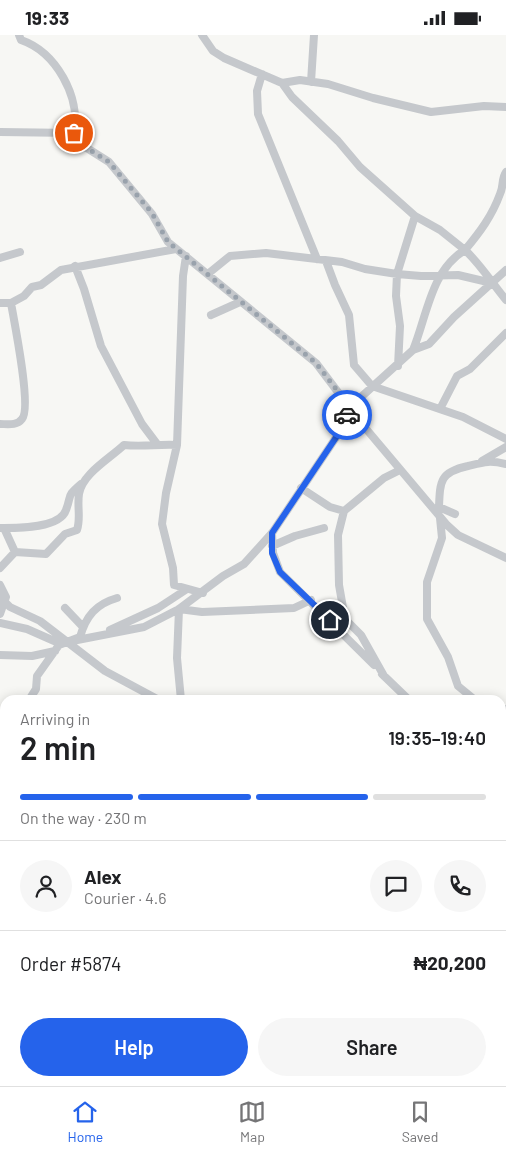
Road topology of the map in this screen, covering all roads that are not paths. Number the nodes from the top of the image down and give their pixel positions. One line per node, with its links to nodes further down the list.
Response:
1 (19, 35): 9 (street)
2 (314, 35): 5 (street)
3 (206, 37): 4 (street)
4 (262, 73): 6 (street); 17 (street)
5 (311, 82): 6 (street); 7 (street)
6 (282, 83): 11 (street)
7 (506, 107)
8 (0, 132): 9 (street)
9 (74, 133): 12 (street)
10 (506, 172): 13 (street)
11 (415, 216): 13 (street); 22 (street)
12 (176, 249): 15 (street); 19 (street)
13 (465, 250): 23 (street); 24 (street)
14 (20, 252): 16 (street)
15 (186, 256): 21 (street); 39 (street)
16 (0, 258)
17 (317, 259): 18 (street); 21 (street)
18 (326, 261): 22 (street); 33 (street)
19 (75, 266): 28 (street); 38 (street)
20 (506, 270): 24 (street)
21 (209, 273): 26 (street)
22 (397, 274): 23 (street); 32 (street)
23 (440, 275): 24 (street); 31 (street)
24 (492, 283): 25 (street); 31 (street)
25 (506, 299)
26 (240, 302): 29 (street); 34 (street)
27 (0, 303): 28 (street)
28 (11, 303): 36 (street)
29 (211, 315)
30 (506, 333): 35 (street)
31 (413, 350): 32 (street)
32 (398, 366): 33 (street)
33 (372, 386): 34 (street); 35 (street)
34 (350, 407): 43 (street); 45 (street)
35 (440, 409): 37 (street)
36 (0, 424)
37 (506, 439)
38 (157, 444): 39 (street); 44 (street)
39 (177, 445): 59 (street)
40 (506, 447): 41 (street)
41 (482, 461): 42 (street); 47 (street)
42 (506, 464)
43 (400, 470): 46 (street); 48 (street)
44 (83, 482): 49 (street); 54 (street)
45 (301, 488): 46 (street); 51 (street)
46 (344, 511): 66 (street)
47 (455, 514)
48 (440, 518): 55 (street); 79 (street)
49 (2, 528): 54 (street)
50 (324, 528): 52 (street)
51 (272, 533): 52 (street); 60 (street)
52 (272, 546): 62 (street)
53 (506, 549): 55 (street)
54 (15, 552): 57 (street)
55 (494, 552): 56 (street)
56 (506, 558)
57 (0, 568)
58 (0, 585): 63 (street)
59 (187, 589): 60 (street); 70 (street)
60 (203, 593): 65 (street)
61 (117, 598): 68 (street)
62 (311, 600): 65 (street); 69 (street)
63 (3, 607): 71 (street)
64 (65, 608): 68 (street)
65 (179, 609): 70 (street); 77 (street)
66 (343, 613): 69 (street); 74 (street)
67 (0, 623): 71 (street)
68 (83, 627): 71 (street)
69 (342, 632): 74 (street)
70 (87, 638): 71 (street)
71 (64, 643): 72 (street); 76 (street)
72 (55, 651): 73 (street); 75 (street)
73 (0, 655)
74 (384, 677): 78 (street)
75 (32, 695)
76 (150, 695)
77 (181, 695)
78 (404, 695)
79 (468, 695)

